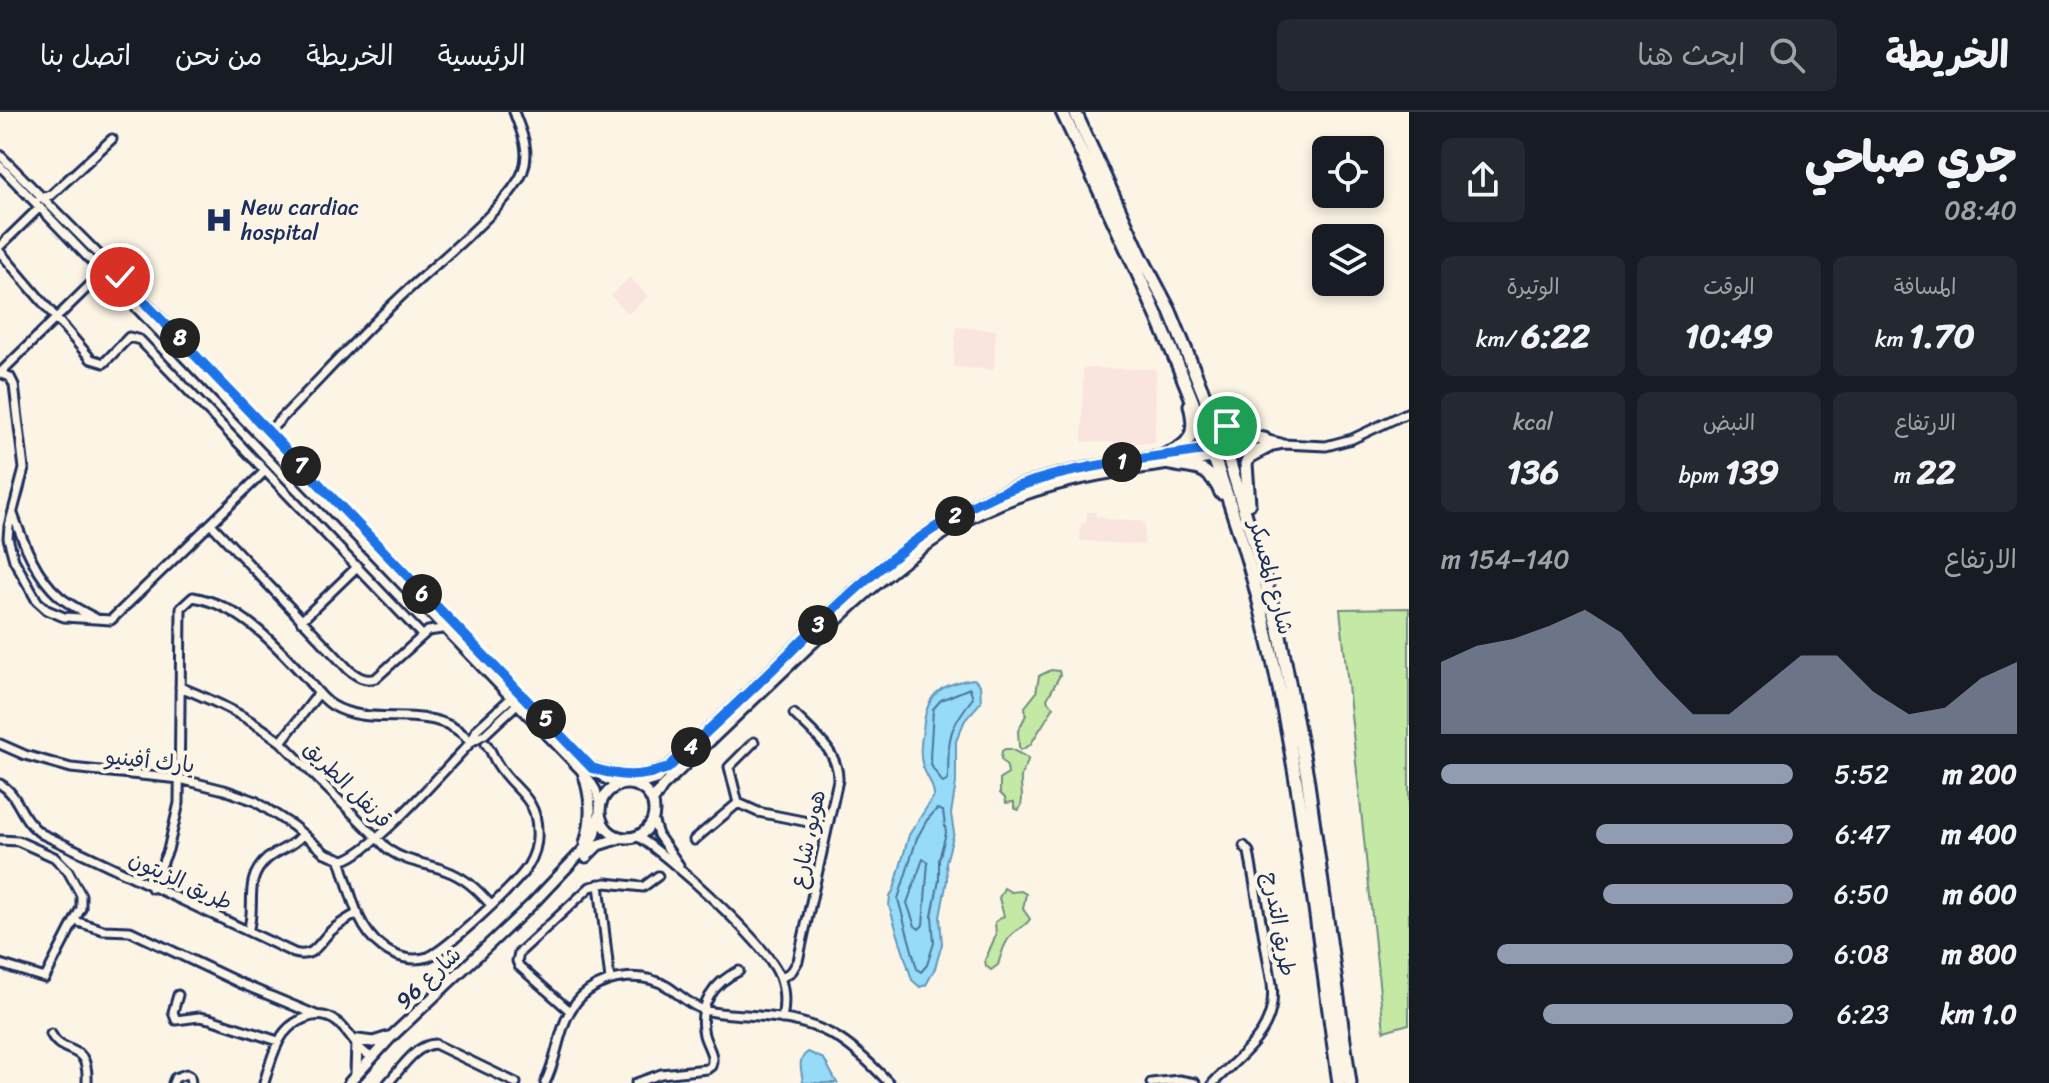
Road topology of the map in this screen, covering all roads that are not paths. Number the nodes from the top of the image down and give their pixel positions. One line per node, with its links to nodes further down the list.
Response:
1 (514, 112): 15 (street)
2 (1062, 112): 11 (main road, شارع المعسكر)
3 (1075, 112): 13 (main road, شارع المعسكر)
4 (112, 139): 7 (street)
5 (0, 155): 7 (street)
6 (0, 166): 7 (street)
7 (43, 204): 8 (street); 15 (street); 25 (street)
8 (0, 249): 10 (street)
9 (93, 282): 10 (street)
10 (56, 317): 12 (street); 19 (street)
11 (1182, 369): 17 (main road, شارع المعسكر); 18 (main road)
12 (0, 373): 20 (street)
13 (1209, 405): 16 (main road); 17 (main road, شارع المعسكر)
14 (1409, 412): 16 (street)
15 (268, 432): 32 (street)
16 (1265, 444): 17 (street); 23 (main road)
17 (1220, 452): 18 (street); 22 (main road, شارع المعسكر); 23 (main road, شارع المعسكر)
18 (1165, 459): 22 (main road); 40 (street); 46 (street)
19 (265, 471): 21 (street); 24 (street)
20 (12, 512): 26 (street); 26 (street)
21 (211, 524): 26 (street); 27 (street)
22 (1237, 525): 98 (main road, شارع المعسكر)
23 (1254, 542): 99 (main road, شارع المعسكر)
24 (358, 566): 27 (street); 29 (street)
25 (431, 616): 28 (street); 29 (street)
26 (100, 621)
27 (301, 621): 29 (street)
28 (442, 629): 29 (street); 33 (street)
29 (425, 633)
30 (180, 687): 31 (street); 35 (street, قرنفل الطريق); 42 (street)
31 (319, 693): 35 (street); 36 (street)
32 (521, 693): 33 (street); 41 (street)
33 (514, 701): 36 (street); 41 (street)
34 (794, 714): 51 (street, هوبو، شارع)
35 (281, 742): 54 (street, قرنفل الطريق)
36 (471, 742): 54 (street)
37 (754, 742): 48 (street)
38 (0, 744): 42 (street, بارك أفينيو)
39 (486, 744): 66 (street)
40 (668, 768): 41 (street); 45 (street)
41 (587, 770): 44 (street); 47 (street); 59 (street)
42 (180, 779): 52 (street, بارك أفينيو); 64 (street)
43 (0, 784): 64 (street, طريق الزيتون)
44 (619, 785): 45 (street); 47 (street)
45 (636, 785): 46 (street)
46 (653, 801): 50 (street)
47 (599, 803): 49 (street)
48 (738, 803): 51 (street); 57 (street)
49 (599, 817): 55 (street); 59 (street, شارع 96)
50 (653, 819): 53 (street); 61 (street)
51 (828, 826): 72 (street, هوبو، شارع)
52 (303, 834): 60 (street, بارك أفينيو); 69 (street)
53 (637, 836): 55 (street); 61 (street)
54 (376, 838): 60 (street); 66 (street, قرنفل الطريق)
55 (620, 838): 65 (street, شارع 96)
56 (0, 840): 68 (street)
57 (694, 840)
58 (1244, 846): 97 (street, طريق التدرج)
59 (579, 855): 65 (street, شارع 96)
60 (340, 860): 67 (street)
61 (685, 874): 72 (street)
62 (658, 876): 63 (street)
63 (599, 884): 73 (street); 76 (street)
64 (152, 888): 69 (street, طريق الزيتون)
65 (535, 901): 80 (street, شارع 96)
66 (490, 904): 67 (street)
67 (358, 913): 69 (street, طريق الزيتون)
68 (75, 921): 70 (street); 77 (street)
69 (248, 931)
70 (0, 964)
71 (739, 971): 75 (street)
72 (781, 978): 78 (street)
73 (610, 980): 75 (street); 76 (street)
74 (178, 995): 82 (street)
75 (704, 1010): 78 (street); 93 (street)
76 (570, 1011): 85 (street)
77 (316, 1015): 81 (street); 82 (street)
78 (782, 1019): 94 (street)
79 (51, 1034): 86 (street)
80 (392, 1036): 81 (street); 83 (street, شارع 96)
81 (356, 1040): 83 (street); 84 (street)
82 (278, 1041): 89 (street)
83 (373, 1055): 84 (street, شارع 96)
84 (355, 1074): 90 (street, شارع 96)
85 (550, 1081)
86 (87, 1083)
87 (173, 1083): 88 (street)
88 (191, 1083)
89 (264, 1083)
90 (349, 1083)
91 (388, 1083): 92 (street)
92 (516, 1083)
93 (636, 1083)
94 (889, 1083)
95 (1151, 1083): 96 (street)
96 (1195, 1083)
97 (1213, 1083)
98 (1339, 1083)
99 (1350, 1083)

